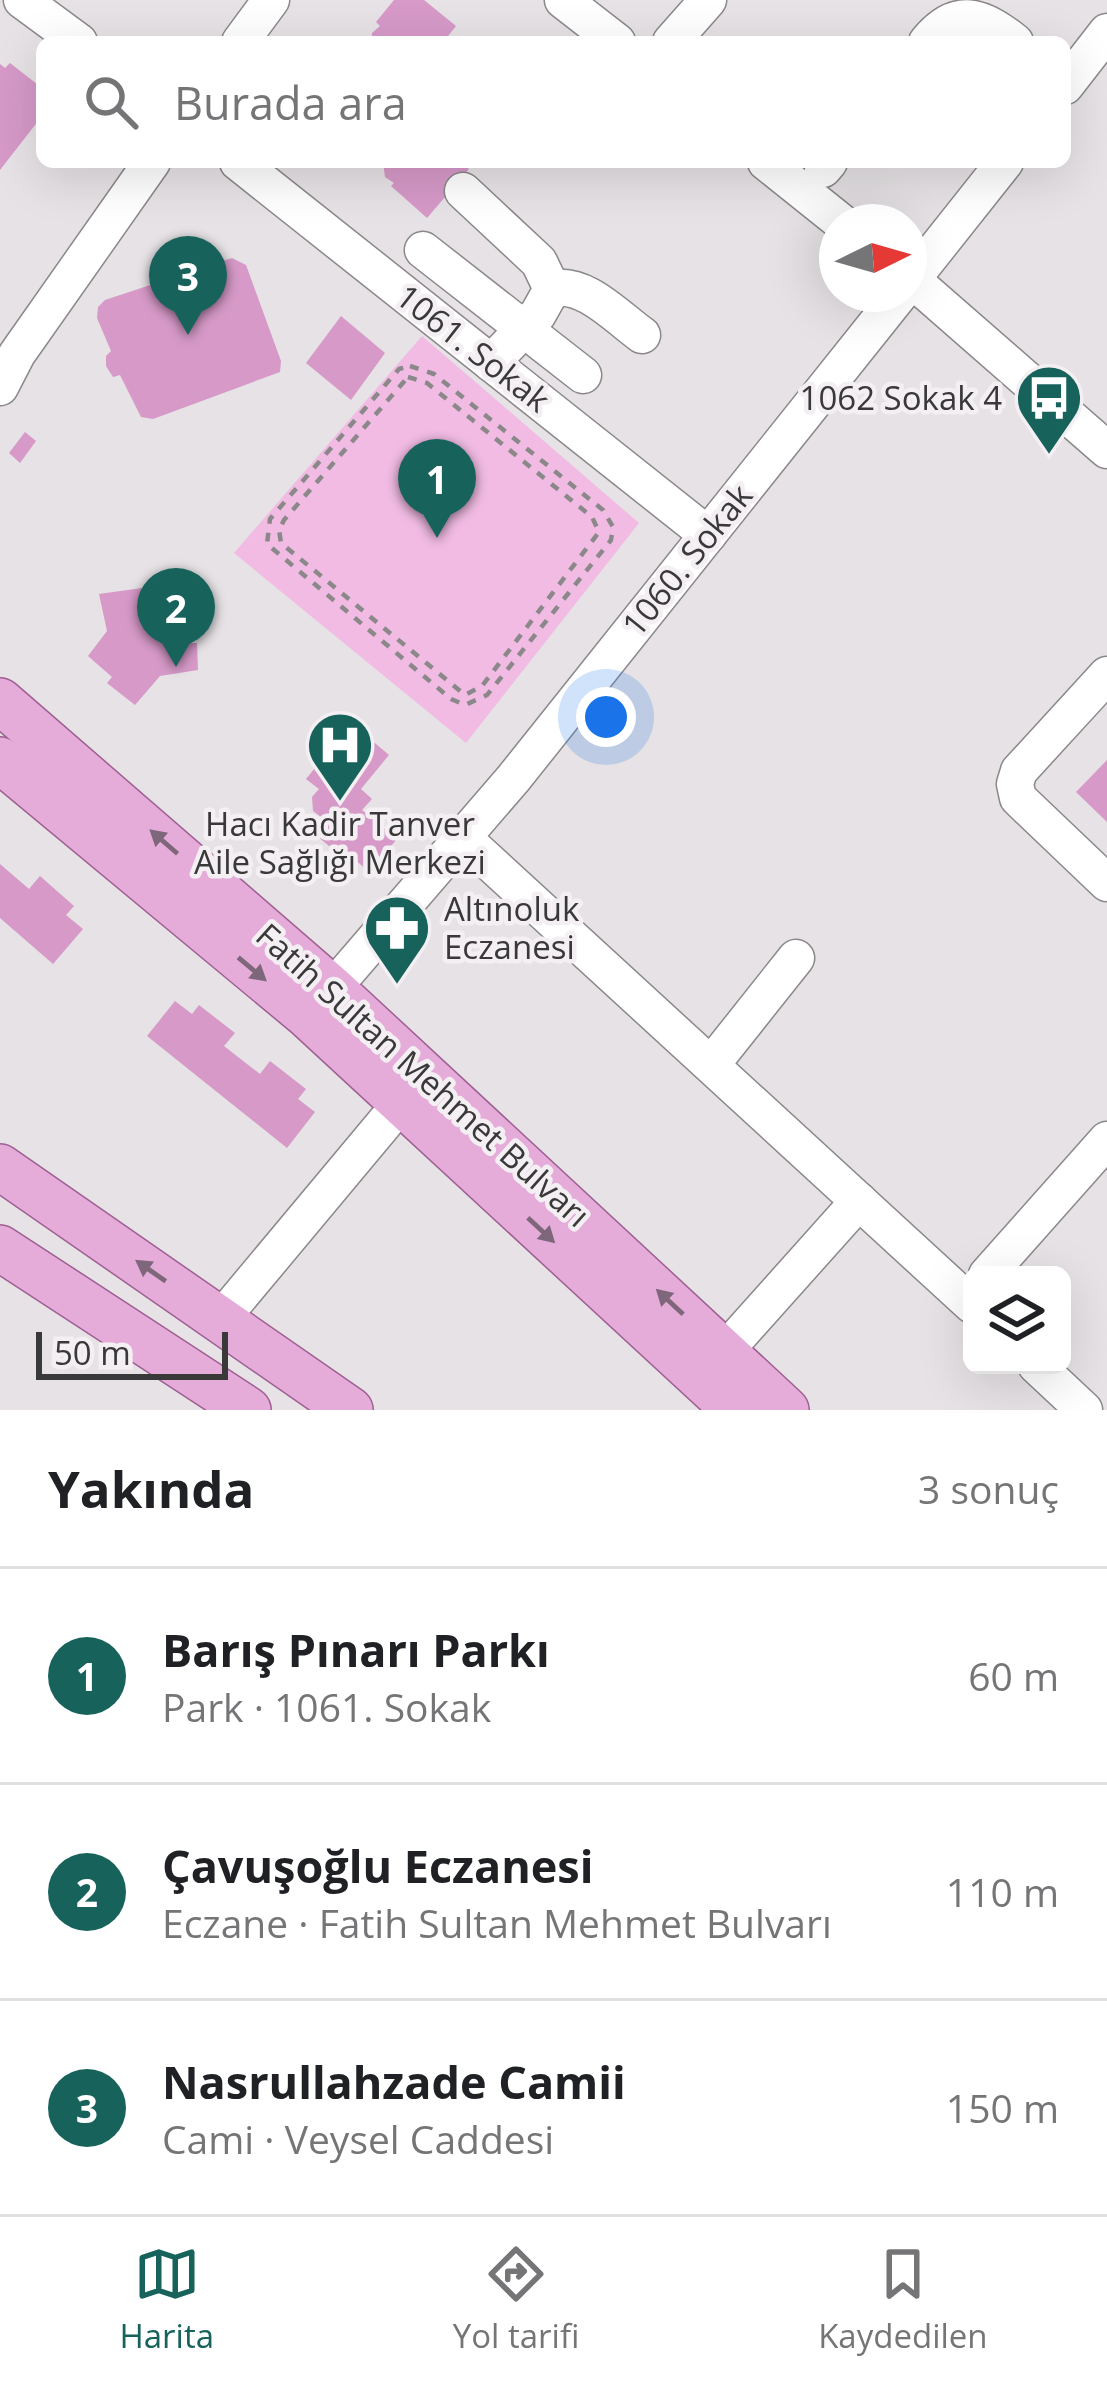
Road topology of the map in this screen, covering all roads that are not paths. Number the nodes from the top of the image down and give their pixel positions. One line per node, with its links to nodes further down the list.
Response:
1 (22, 0): 6 (street)
2 (271, 0): 7 (street)
3 (563, 0): 8 (street)
4 (708, 0): 9 (street)
5 (1107, 32): 12 (street)
6 (71, 36)
7 (244, 36)
8 (609, 36)
9 (676, 36)
10 (933, 36): 11 (street)
11 (1006, 36)
12 (1071, 78)
13 (148, 168): 26 (street)
14 (246, 168): 27 (street, 1061. Sokak)
15 (774, 168): 18 (street)
16 (999, 168): 20 (street, 1060. Sokak)
17 (463, 191): 21 (street)
18 (819, 204)
19 (423, 250): 24 (street)
20 (927, 258)
21 (552, 289): 24 (street); 25 (street)
22 (927, 300): 30 (street)
23 (884, 312): 31 (street, 1060. Sokak)
24 (524, 329): 27 (street); 28 (street)
25 (642, 335)
26 (8, 363): 29 (street)
27 (491, 363): 31 (street, 1061. Sokak)
28 (584, 375)
29 (0, 388)
30 (1107, 450)
31 (707, 535): 35 (street, 1060. Sokak)
32 (1107, 675): 36 (street)
33 (0, 700): 38 (main road, Fatih Sultan Mehmet Bulvarı, one-way to 33)
34 (0, 760): 40 (main road, Fatih Sultan Mehmet Bulvarı, one-way to 40)
35 (462, 837): 38 (street, 1060. Sokak); 39 (street)
36 (1107, 883)
37 (796, 958): 39 (street)
38 (332, 988): 48 (main road, Fatih Sultan Mehmet Bulvarı, one-way to 38)
39 (711, 1066): 43 (street)
40 (402, 1102): 47 (street); 52 (main road, Fatih Sultan Mehmet Bulvarı, one-way to 52)
41 (1102, 1157): 45 (street)
42 (0, 1167): 47 (main road, one-way to 42)
43 (859, 1202): 46 (street); 48 (street)
44 (0, 1248): 50 (main road)
45 (999, 1266)
46 (963, 1284)
47 (220, 1320): 51 (main road)
48 (724, 1352): 53 (main road, Fatih Sultan Mehmet Bulvarı)
49 (1046, 1374): 54 (street)
50 (248, 1410)
51 (350, 1410)
52 (735, 1410)
53 (786, 1410)
54 (1084, 1410)

